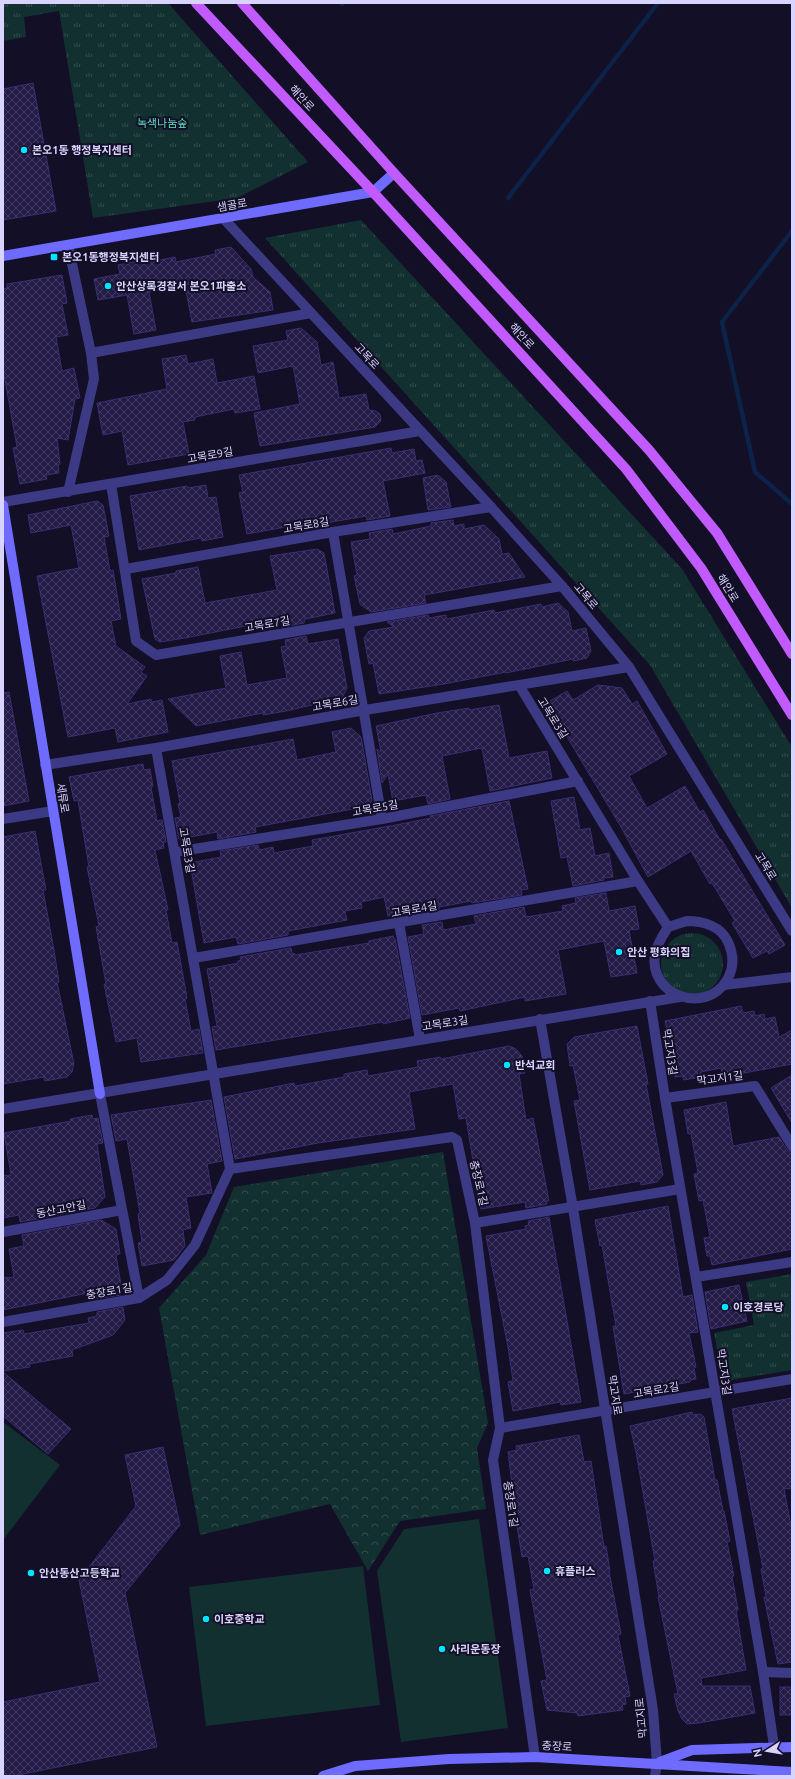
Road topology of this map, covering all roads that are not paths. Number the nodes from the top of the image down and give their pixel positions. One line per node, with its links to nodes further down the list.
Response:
1 (196, 3): 4 (main road, 해안로)
2 (242, 3): 3 (main road, 해안로)
3 (394, 173): 4 (street); 19 (main road, 해안로)
4 (373, 192): 5 (street, 샘골로); 23 (main road, 해안로)
5 (224, 219): 6 (street, 샘골로); 8 (street, 고목로)
6 (68, 245): 7 (street, 샘골로); 9 (street)
7 (3, 256)
8 (311, 313): 9 (street); 10 (street, 고목로)
9 (90, 353): 12 (street)
10 (420, 431): 11 (street, 고목로9길); 14 (street, 고목로)
11 (111, 484): 12 (street, 고목로9길); 16 (street, 고목로7길)
12 (68, 492): 13 (street, 고목로9길)
13 (3, 504): 25 (street, 세류로)
14 (491, 507): 15 (street, 고목로8길); 17 (street, 고목로)
15 (333, 532): 16 (street, 고목로8길); 18 (street)
16 (126, 569): 18 (street, 고목로7길)
17 (562, 586): 18 (street, 고목로7길); 20 (street, 고목로)
18 (349, 622): 22 (street)
19 (792, 654)
20 (629, 667): 21 (street, 고목로6길); 34 (street, 고목로)
21 (518, 685): 22 (street, 고목로6길); 26 (street, 고목로3길)
22 (364, 710): 24 (street, 고목로6길); 29 (street)
23 (792, 715)
24 (156, 748): 25 (street, 고목로6길); 30 (street, 고목로3길)
25 (46, 765): 27 (street, 세류로)
26 (578, 781): 29 (street, 고목로5길); 31 (street, 고목로3길)
27 (53, 811): 28 (street); 43 (street, 세류로)
28 (3, 819)
29 (382, 820): 30 (street, 고목로5길)
30 (175, 852): 35 (street, 고목로3길)
31 (638, 881): 32 (street, 고목로4길); 33 (street, 고목로3길)
32 (400, 923): 35 (street, 고목로4길); 41 (street)
33 (668, 927): 37 (street); 38 (street)
34 (792, 931)
35 (194, 958): 42 (street, 고목로3길)
36 (792, 977): 37 (street)
37 (724, 985): 38 (street)
38 (680, 997): 39 (street, 고목로3길)
39 (650, 1001): 40 (street, 고목로3길); 44 (street, 막고지3길)
40 (540, 1019): 41 (street, 고목로3길); 49 (street, 막고지로)
41 (420, 1039): 42 (street, 고목로3길)
42 (214, 1076): 43 (street, 고목로3길); 47 (street)
43 (100, 1094): 45 (street, 고목로3길); 50 (street)
44 (665, 1098): 46 (street, 막고지1길); 48 (street, 막고지3길)
45 (3, 1109)
46 (792, 1146)
47 (230, 1169): 51 (street, 충장로1길); 55 (street, 충장로1길)
48 (680, 1188): 49 (street); 54 (street, 막고지3길)
49 (573, 1208): 51 (street); 59 (street, 막고지로)
50 (122, 1210): 52 (street, 동산고안길); 55 (street)
51 (476, 1223): 60 (street, 충장로1길)
52 (3, 1232)
53 (792, 1262): 54 (street)
54 (696, 1277): 58 (street, 막고지3길)
55 (139, 1298): 56 (street, 충장로1길)
56 (3, 1322)
57 (792, 1379): 58 (street, 고목로2길)
58 (715, 1392): 59 (street, 고목로2길); 61 (street, 막고지3길)
59 (605, 1411): 60 (street, 고목로2길); 66 (street, 막고지로)
60 (500, 1428): 65 (street, 충장로1길)
61 (763, 1672): 62 (street); 63 (street, 막고지3길)
62 (792, 1673)
63 (774, 1746): 64 (street); 66 (street)
64 (792, 1747)
65 (535, 1757): 66 (street, 충장로); 68 (street, 충장로)
66 (656, 1764): 67 (street, 충장로); 69 (street, 막고지로)
67 (792, 1772)
68 (323, 1776)
69 (655, 1776)

